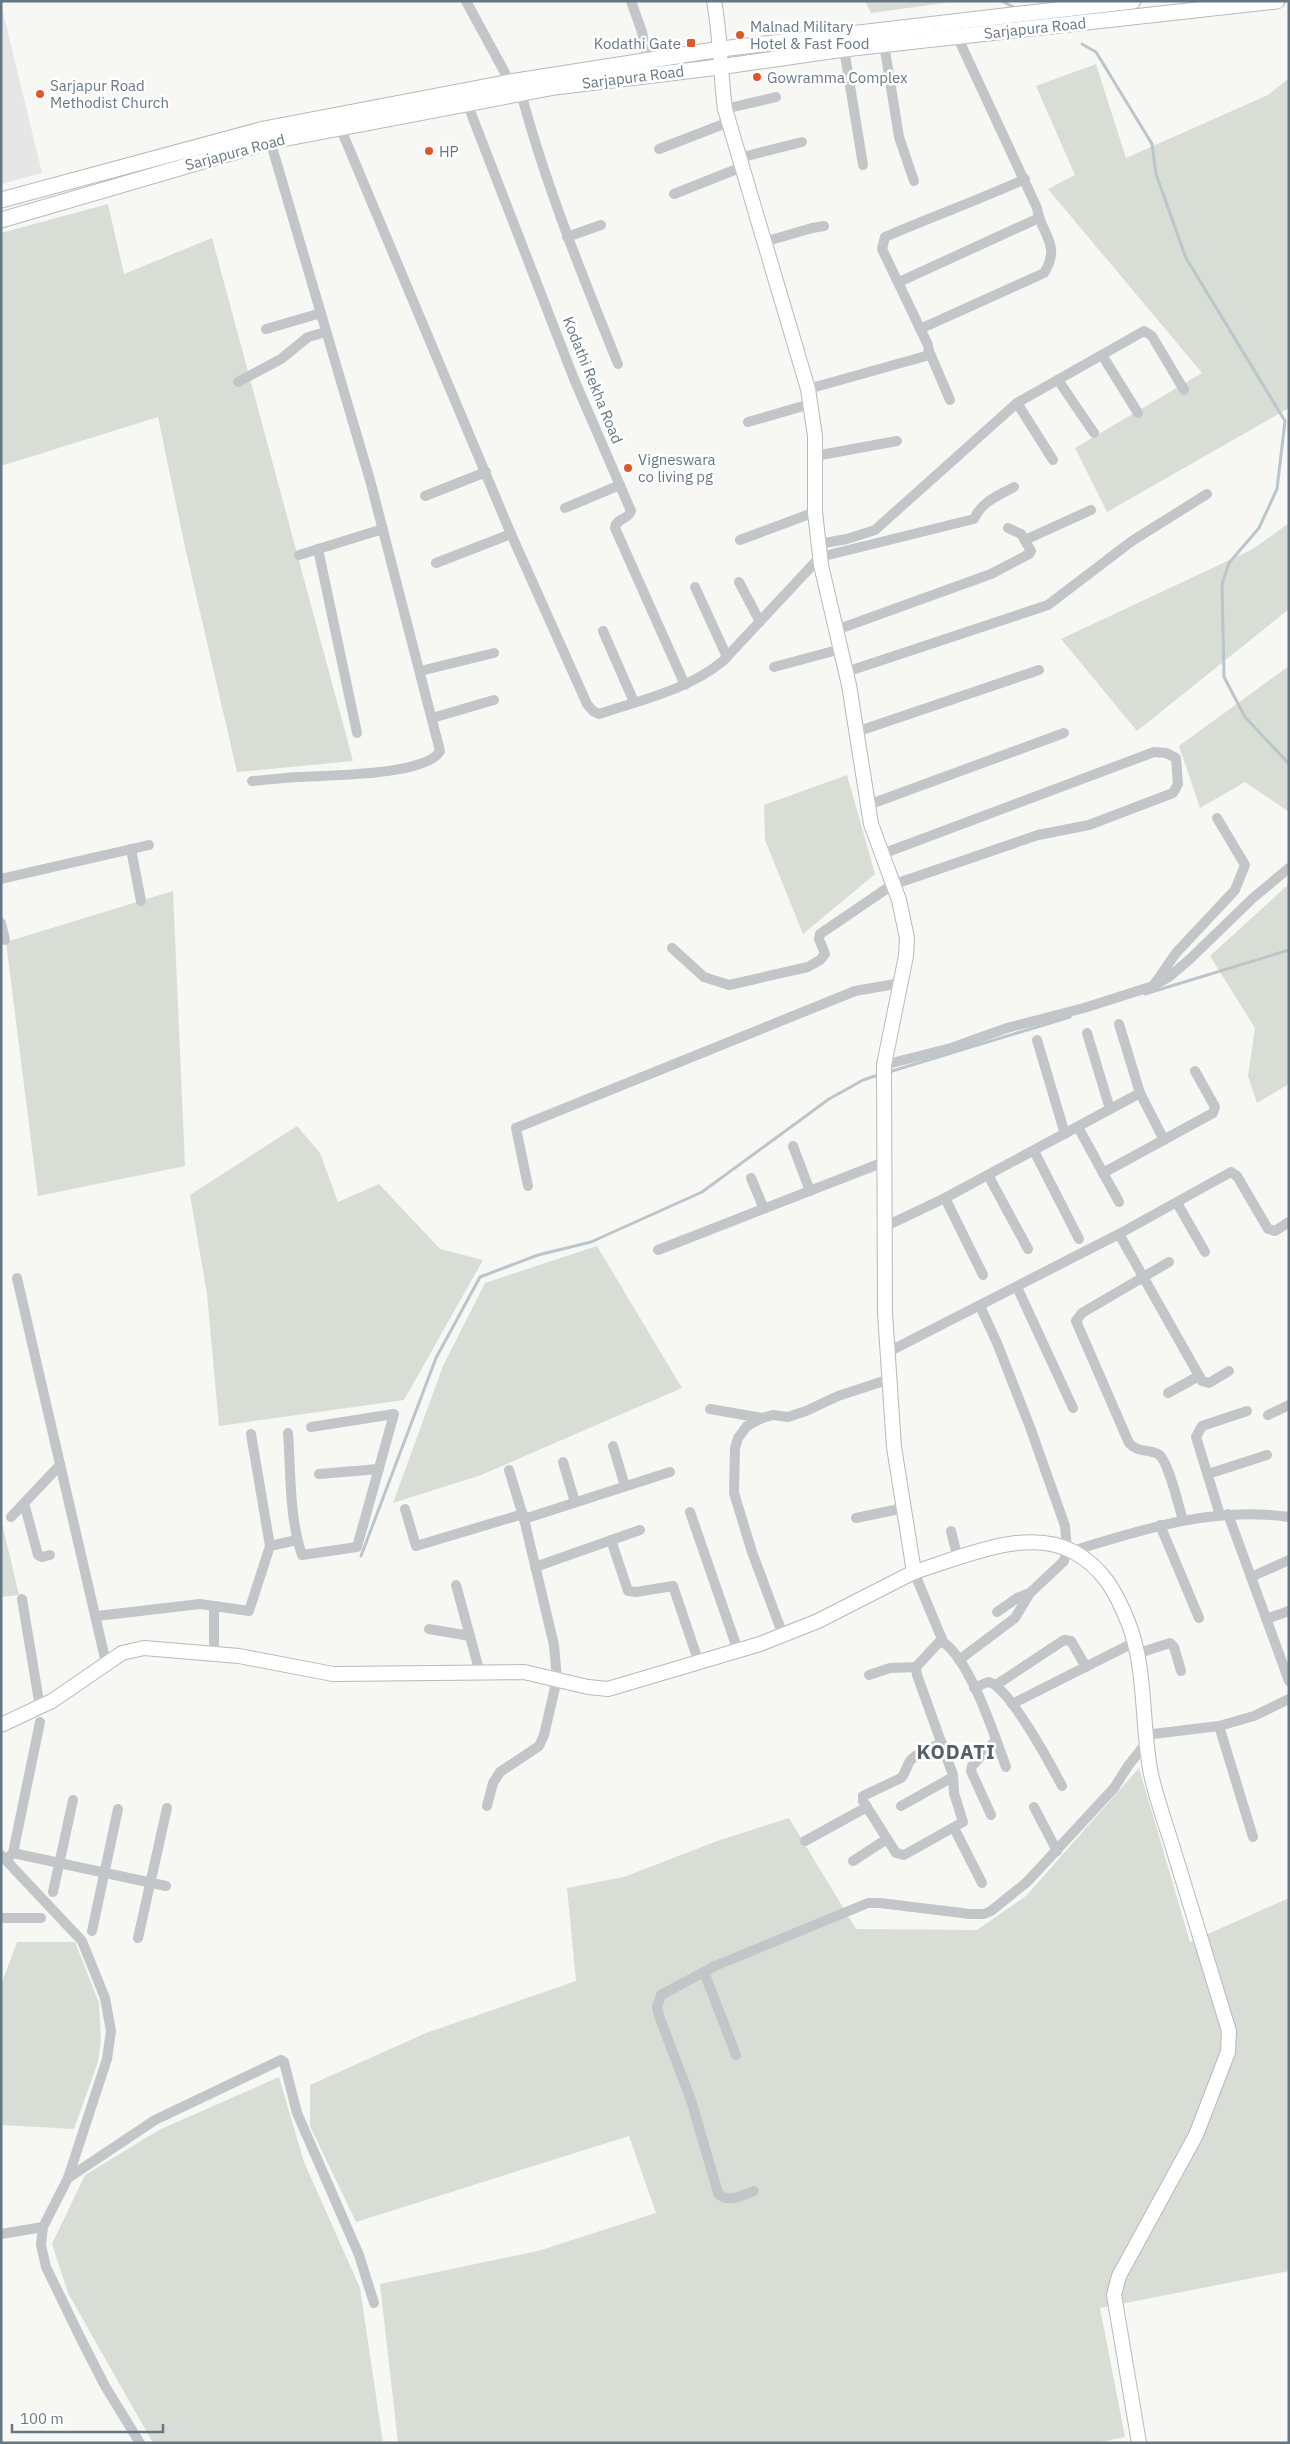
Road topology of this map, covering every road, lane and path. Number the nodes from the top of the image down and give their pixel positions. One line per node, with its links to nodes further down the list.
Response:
1 (466, 1): 12 (street)
2 (631, 1): 10 (street)
3 (714, 1): 8 (street)
4 (1133, 1): 8 (main road, Sarjapura Road)
5 (1277, 1): 6 (main road, Sarjapura Road)
6 (957, 36): 7 (main road, Sarjapura Road); 23 (street)
7 (884, 44): 9 (main road, Sarjapura Road); 24 (street)
8 (721, 49): 10 (main road, Sarjapura Road); 11 (street)
9 (844, 49): 11 (main road, Sarjapura Road); 22 (street)
10 (648, 61): 12 (main road, Sarjapura Road)
11 (720, 67): 13 (main road, Sarjapura Road); 16 (street)
12 (510, 82): 18 (main road, Sarjapura Road)
13 (521, 93): 15 (main road, Sarjapura Road); 31 (street)
14 (776, 97): 16 (street)
15 (467, 103): 17 (main road, Sarjapura Road); 55 (street, Kodathi Rekha Road)
16 (727, 116): 20 (street); 21 (street)
17 (340, 127): 18 (main road, Sarjapura Road); 54 (street)
18 (268, 135): 26 (main road, Sarjapura Road); 28 (main road, Sarjapura Road); 34 (street)
19 (802, 142): 21 (street)
20 (659, 149)
21 (741, 163): 25 (street); 32 (street)
22 (864, 165)
23 (1025, 179): 27 (street); 33 (street)
24 (914, 181)
25 (674, 194)
26 (1, 200)
27 (1039, 218): 33 (street); 36 (street)
28 (1, 220)
29 (601, 225): 31 (street)
30 (824, 226): 32 (street)
31 (567, 237): 40 (street)
32 (764, 242): 43 (street)
33 (899, 282): 36 (street)
34 (321, 314): 35 (street); 37 (street)
35 (266, 329)
36 (920, 329): 38 (street)
37 (326, 332): 42 (street); 63 (street)
38 (928, 351): 43 (street); 45 (street)
39 (1102, 355): 41 (street); 44 (street); 48 (street)
40 (618, 364)
41 (1058, 380): 46 (street); 50 (street)
42 (238, 382)
43 (808, 389): 47 (street)
44 (1184, 390)
45 (950, 400)
46 (1017, 403): 53 (street); 68 (street)
47 (810, 404): 49 (street); 52 (street)
48 (1138, 413)
49 (748, 422)
50 (1094, 433)
51 (897, 442): 52 (street)
52 (815, 456): 61 (street)
53 (1053, 460)
54 (486, 472): 58 (street); 64 (street)
55 (620, 485): 59 (street); 83 (street, Kodathi Rekha Road)
56 (1014, 488): 68 (street)
57 (1207, 494): 82 (street)
58 (425, 496)
59 (565, 508)
60 (1091, 510): 66 (street)
61 (815, 512): 65 (street); 68 (street)
62 (1008, 528): 66 (street)
63 (382, 529): 67 (street); 81 (street)
64 (511, 534): 70 (street); 85 (street)
65 (740, 540)
66 (1025, 540): 74 (street)
67 (318, 549): 69 (street); 87 (street)
68 (820, 551): 73 (street); 74 (street)
69 (299, 555)
70 (436, 563)
71 (739, 582): 73 (street)
72 (695, 587): 78 (street)
73 (760, 622): 78 (street)
74 (836, 630): 76 (street)
75 (603, 631): 85 (street)
76 (841, 649): 79 (street); 82 (street)
77 (494, 653): 81 (street)
78 (727, 657): 83 (street)
79 (774, 667)
80 (1039, 670): 88 (street)
81 (420, 671): 86 (street)
82 (846, 672): 88 (street)
83 (684, 685): 85 (street)
84 (494, 700): 86 (street)
85 (634, 702)
86 (432, 718): 90 (street)
87 (357, 732)
88 (856, 732): 91 (street)
89 (1064, 733): 91 (street)
90 (252, 782)
91 (868, 805): 95 (street)
92 (1217, 818): 104 (street)
93 (149, 845): 94 (street)
94 (130, 849): 97 (street); 99 (street)
95 (882, 854): 98 (street); 98 (street)
96 (1289, 868): 104 (street)
97 (1, 879)
98 (892, 885): 102 (street); 103 (street)
99 (141, 901)
100 (1, 923): 101 (street)
101 (6, 940)
102 (672, 948)
103 (901, 982): 108 (street); 121 (street)
104 (1153, 986): 108 (street)
105 (1119, 1024): 110 (street)
106 (1087, 1033): 111 (street)
107 (1036, 1040): 113 (street)
108 (884, 1065): 117 (street)
109 (1194, 1071): 114 (street)
110 (1140, 1093): 111 (street); 114 (street)
111 (1110, 1109): 112 (street)
112 (1078, 1127): 113 (street); 118 (street)
113 (1065, 1134): 116 (street)
114 (1164, 1140): 118 (street)
115 (793, 1146): 122 (street)
116 (1034, 1150): 119 (street); 130 (street)
117 (884, 1162): 122 (street); 128 (street)
118 (1103, 1173): 124 (street)
119 (988, 1175): 123 (street); 131 (street)
120 (751, 1178): 126 (street)
121 (528, 1186)
122 (810, 1191): 126 (street)
123 (945, 1198): 128 (street); 135 (street)
124 (1120, 1202)
125 (1177, 1203): 127 (street); 129 (street); 133 (street)
126 (764, 1209): 132 (street)
127 (1289, 1222)
128 (884, 1228): 140 (street)
129 (1119, 1234): 136 (street); 138 (street)
130 (1079, 1239)
131 (1028, 1249)
132 (658, 1250)
133 (1205, 1252)
134 (1169, 1262): 136 (street)
135 (983, 1275)
136 (1143, 1277): 142 (street); 174 (street)
137 (17, 1278): 157 (street)
138 (1017, 1287): 139 (street); 146 (street)
139 (980, 1306): 140 (street); 181 (street)
140 (888, 1352): 143 (street)
141 (1229, 1371): 142 (street)
142 (1199, 1376): 144 (street)
143 (890, 1379): 150 (street); 166 (street)
144 (1168, 1393)
145 (1289, 1405): 149 (street)
146 (1073, 1408)
147 (710, 1409): 150 (street)
148 (1247, 1411): 162 (street)
149 (1268, 1415)
150 (762, 1418): 198 (street)
151 (311, 1427): 158 (street)
152 (288, 1432): 178 (street)
153 (251, 1434): 180 (street)
154 (613, 1446): 163 (street)
155 (1267, 1456): 162 (street)
156 (563, 1462): 164 (street)
157 (60, 1465): 165 (street); 194 (street)
158 (378, 1468): 161 (street); 178 (street)
159 (510, 1470): 171 (street)
160 (670, 1472): 163 (street)
161 (319, 1474)
162 (1208, 1474): 169 (street)
163 (625, 1486): 164 (street)
164 (575, 1502): 171 (street)
165 (24, 1503): 170 (street); 182 (street)
166 (904, 1508): 173 (street); 186 (street)
167 (405, 1509): 171 (street)
168 (690, 1512): 202 (street)
169 (1224, 1515): 172 (street); 174 (street); 187 (street)
170 (10, 1517)
171 (524, 1517): 185 (street)
172 (1289, 1517)
173 (856, 1518)
174 (1183, 1520): 175 (street)
175 (1160, 1525): 181 (street); 195 (street)
176 (640, 1530): 179 (street)
177 (951, 1531): 183 (street)
178 (296, 1540): 180 (street)
179 (611, 1540): 185 (street); 206 (street)
180 (270, 1546): 191 (street)
181 (1070, 1550): 183 (street); 189 (street); 201 (street)
182 (50, 1555)
183 (958, 1558): 186 (street)
184 (1289, 1560): 187 (street)
185 (535, 1567): 212 (street)
186 (914, 1572): 198 (street); 200 (street)
187 (1251, 1577): 196 (street)
188 (456, 1585): 199 (street)
189 (1030, 1593): 193 (street); 204 (street)
190 (22, 1599): 218 (street)
191 (214, 1606): 194 (street); 203 (street)
192 (1289, 1611): 196 (street)
193 (997, 1612)
194 (97, 1616): 205 (street)
195 (1199, 1618)
196 (1266, 1619): 213 (street)
197 (429, 1629): 199 (street)
198 (783, 1635): 202 (street)
199 (470, 1636): 210 (street)
200 (941, 1641): 204 (street); 208 (street)
201 (1135, 1648): 207 (street); 209 (street); 222 (street)
202 (734, 1653): 206 (street)
203 (214, 1654): 205 (street); 210 (street)
204 (960, 1660): 215 (street)
205 (106, 1663): 218 (street)
206 (699, 1663): 212 (street)
207 (1086, 1667): 214 (street); 217 (street)
208 (916, 1668): 211 (street); 224 (street)
209 (1181, 1671)
210 (480, 1673): 212 (street)
211 (869, 1675)
212 (557, 1679): 229 (street)
213 (1289, 1681)
214 (996, 1685): 215 (street); 217 (street)
215 (974, 1688): 223 (street)
216 (1289, 1699): 221 (street)
217 (1012, 1704): 227 (street)
218 (40, 1707): 220 (street)
219 (40, 1722): 241 (street)
220 (1, 1725)
221 (1219, 1726): 222 (street); 237 (street)
222 (1145, 1739): 240 (street); 261 (street)
223 (996, 1740): 225 (street); 235 (street)
224 (942, 1743): 226 (street); 232 (street)
225 (1006, 1767)
226 (954, 1777): 230 (street); 236 (street)
227 (1062, 1786)
228 (73, 1800): 243 (street)
229 (487, 1806)
230 (901, 1806)
231 (1034, 1806): 240 (street)
232 (867, 1807): 238 (street); 239 (street)
233 (167, 1808): 245 (street)
234 (118, 1809): 244 (street)
235 (991, 1815)
236 (954, 1828): 238 (street); 246 (street)
237 (1252, 1837)
238 (887, 1839): 242 (street)
239 (805, 1841)
240 (1057, 1851): 253 (street)
241 (7, 1856): 243 (street); 255 (street)
242 (853, 1862)
243 (60, 1863): 244 (street); 248 (street)
244 (104, 1872): 245 (street); 251 (street)
245 (150, 1882): 247 (street); 252 (street)
246 (982, 1883)
247 (166, 1886)
248 (53, 1892)
249 (1, 1918): 250 (street)
250 (41, 1918)
251 (92, 1931)
252 (138, 1938)
253 (704, 1972): 254 (street); 256 (street)
254 (736, 2055)
255 (68, 2178): 257 (street); 259 (street)
256 (754, 2191)
257 (42, 2227): 258 (street); 260 (street)
258 (1, 2234)
259 (374, 2303)
260 (140, 2443)
261 (1139, 2443)

